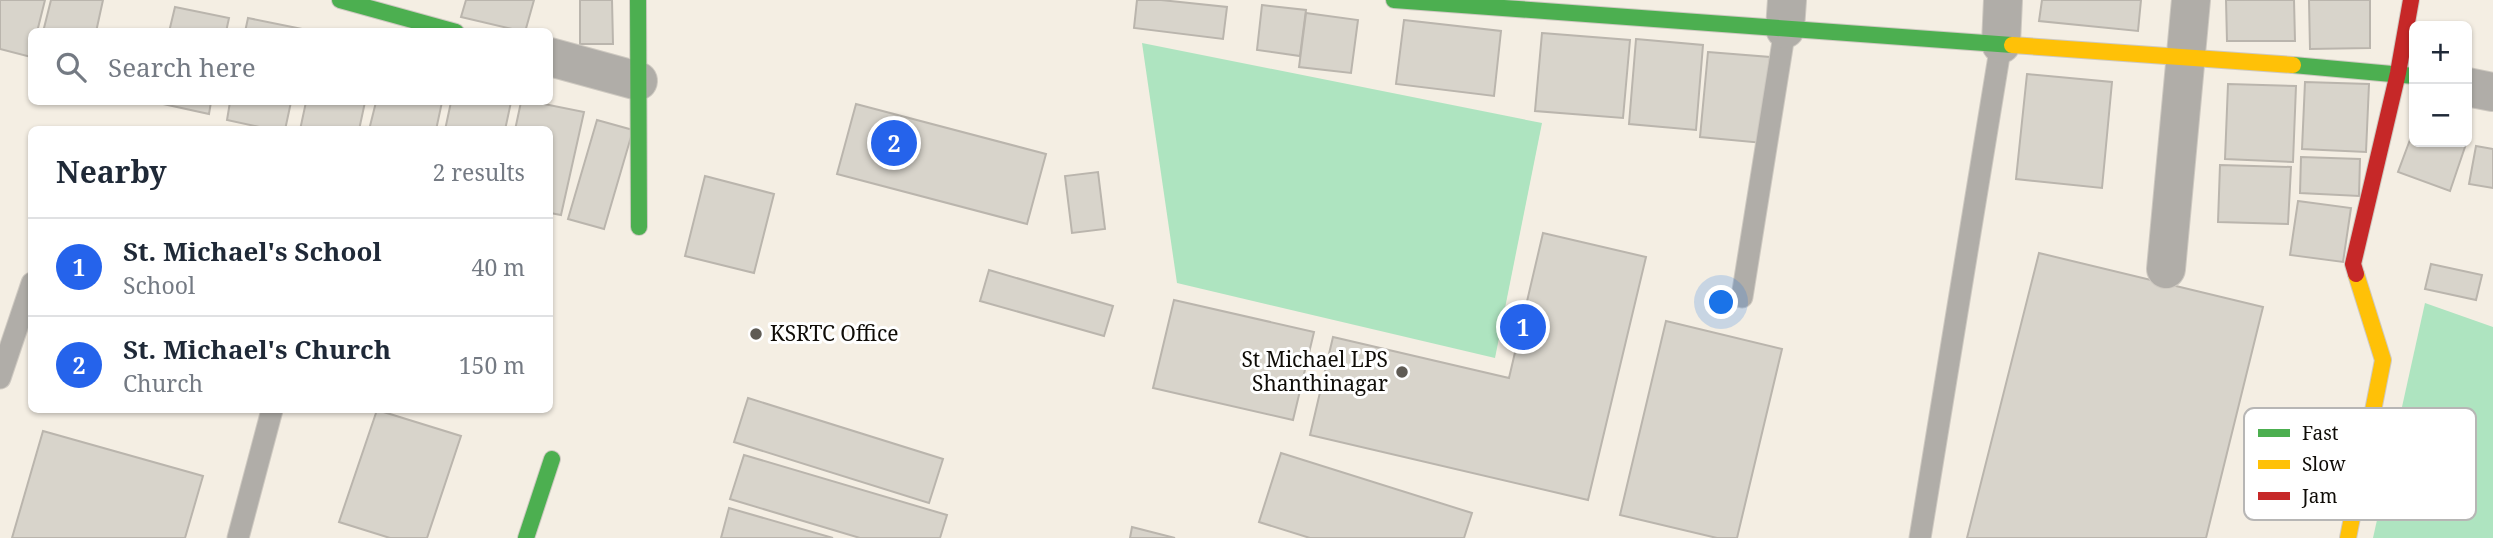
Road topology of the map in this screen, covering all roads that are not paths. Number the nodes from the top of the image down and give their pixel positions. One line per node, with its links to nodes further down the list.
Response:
1 (340, 0): 8 (street)
2 (638, 0): 13 (street)
3 (1394, 0): 7 (street)
4 (2003, 0): 9 (street)
5 (2191, 0): 10 (street)
6 (2411, 0): 12 (street)
7 (1786, 14): 9 (street); 19 (lane)
8 (442, 28)
9 (2001, 44): 10 (street); 27 (lane)
10 (2186, 57): 12 (street); 17 (street)
11 (553, 58): 13 (street)
12 (2406, 74): 21 (street)
13 (638, 81): 16 (street)
14 (2472, 88): 15 (street)
15 (2493, 92)
16 (639, 227)
17 (2166, 269)
18 (28, 295): 20 (lane)
19 (1742, 297)
20 (0, 378)
21 (2374, 408)
22 (271, 413): 25 (lane)
23 (552, 459): 26 (street)
24 (2352, 520): 28 (street)
25 (238, 538)
26 (526, 538)
27 (1920, 538)
28 (2348, 538)

